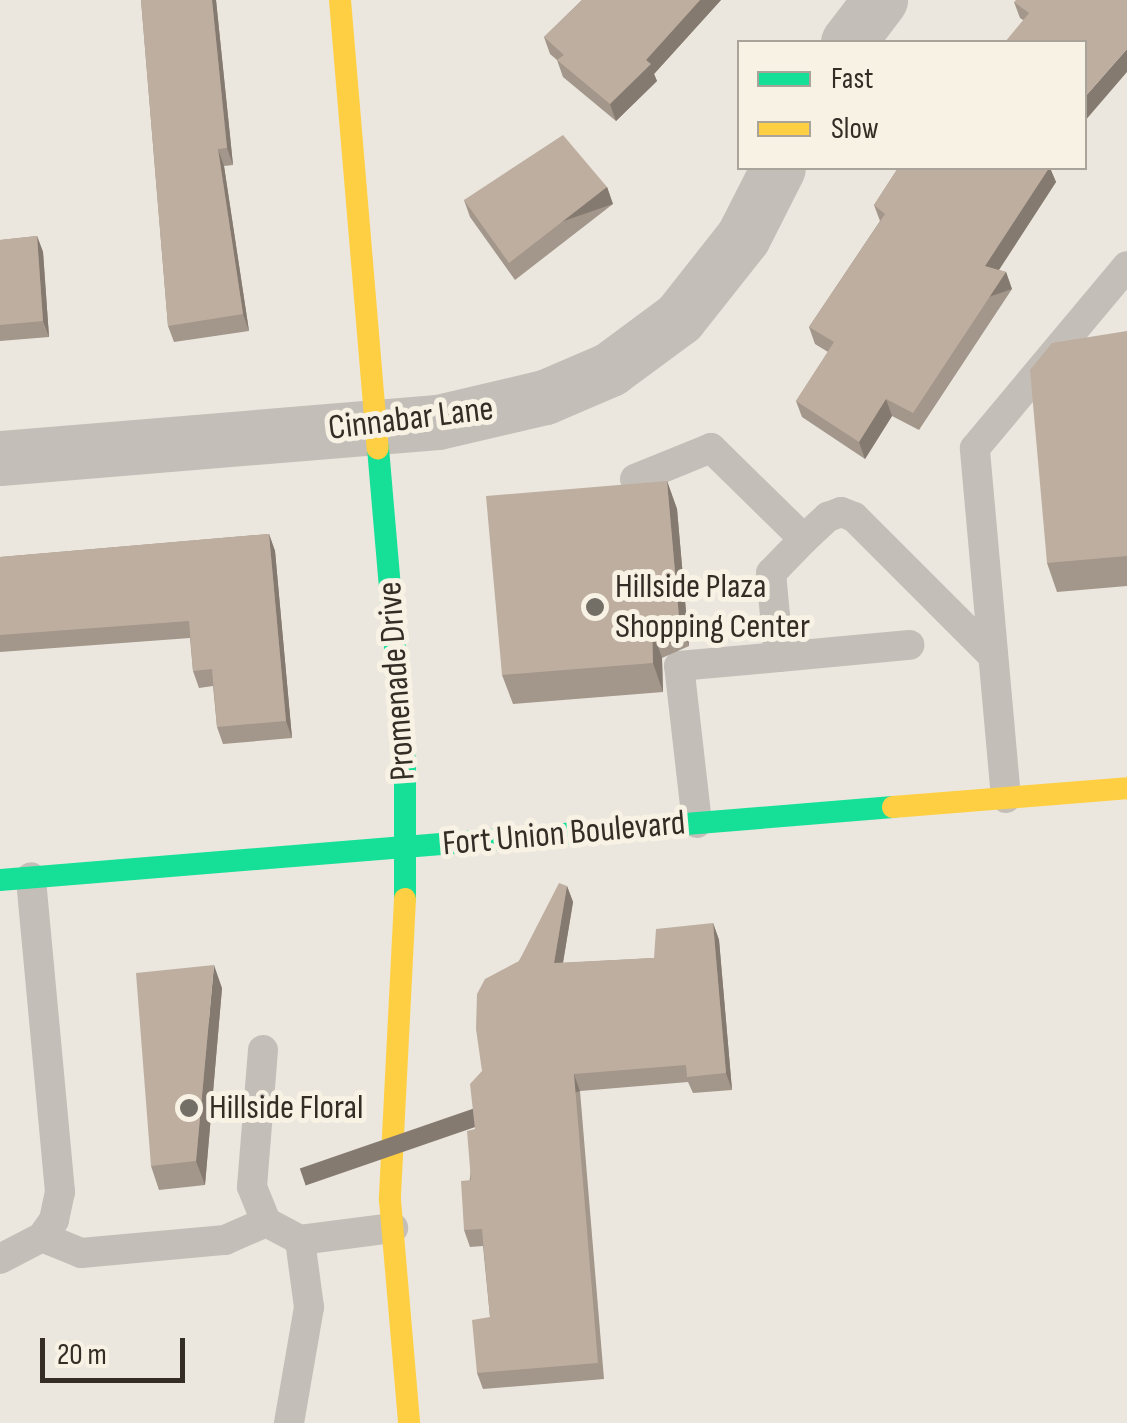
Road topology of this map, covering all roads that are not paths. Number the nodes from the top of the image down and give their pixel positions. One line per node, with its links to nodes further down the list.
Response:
1 (340, 0): 6 (street, Promenade Drive)
2 (880, 0): 3 (street)
3 (850, 40)
4 (777, 170): 6 (street, Cinnabar Lane)
5 (1127, 266): 11 (lane)
6 (376, 427): 7 (street, Cinnabar Lane); 16 (street, Promenade Drive)
7 (0, 458)
8 (634, 479): 9 (lane)
9 (804, 539): 11 (lane); 12 (lane)
10 (909, 645): 12 (lane)
11 (991, 654): 14 (lane)
12 (780, 657): 15 (lane)
13 (1127, 788): 14 (street, Fort Union Boulevard)
14 (1006, 798): 15 (street, Fort Union Boulevard)
15 (697, 824): 16 (street, Fort Union Boulevard)
16 (408, 847): 17 (street, Fort Union Boulevard); 21 (street, Promenade Drive)
17 (31, 877): 18 (street, Fort Union Boulevard); 22 (lane)
18 (0, 880)
19 (263, 1050): 20 (lane)
20 (266, 1222): 22 (lane); 23 (lane)
21 (393, 1228): 23 (lane); 26 (street, Promenade Drive)
22 (42, 1237): 24 (lane)
23 (300, 1240): 25 (lane)
24 (0, 1258)
25 (289, 1423)
26 (409, 1423)

